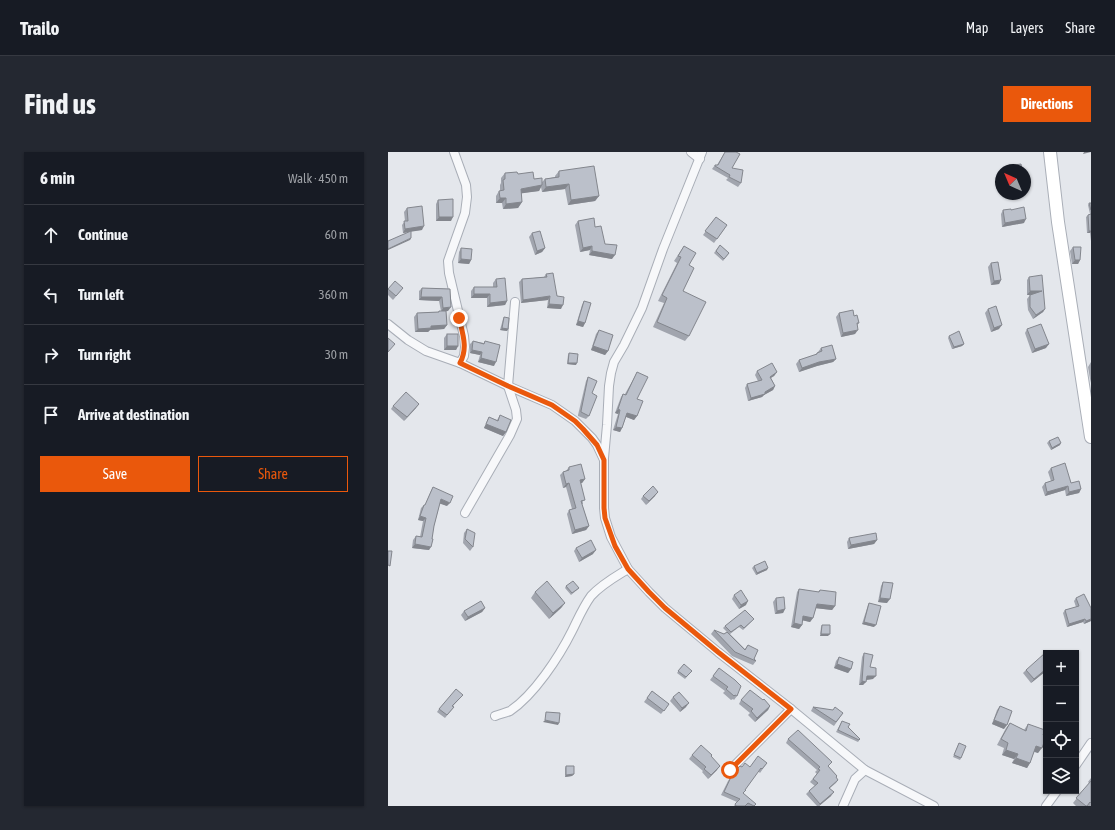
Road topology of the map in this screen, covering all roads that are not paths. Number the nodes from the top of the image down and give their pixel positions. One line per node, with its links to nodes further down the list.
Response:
1 (454, 152): 7 (street)
2 (691, 152): 4 (street)
3 (1050, 152): 9 (street)
4 (701, 155): 10 (street)
5 (515, 302): 8 (street)
6 (388, 324): 7 (street)
7 (460, 363): 8 (street)
8 (508, 386): 10 (street); 11 (street)
9 (1091, 437)
10 (604, 460): 12 (street)
11 (465, 513)
12 (628, 569): 13 (street); 14 (street)
13 (791, 709): 17 (street); 18 (street)
14 (495, 716)
15 (1091, 743): 16 (street)
16 (1079, 761)
17 (730, 770)
18 (865, 770): 20 (street); 21 (street)
19 (1055, 794): 22 (street)
20 (843, 806)
21 (934, 806)
22 (1046, 806)

